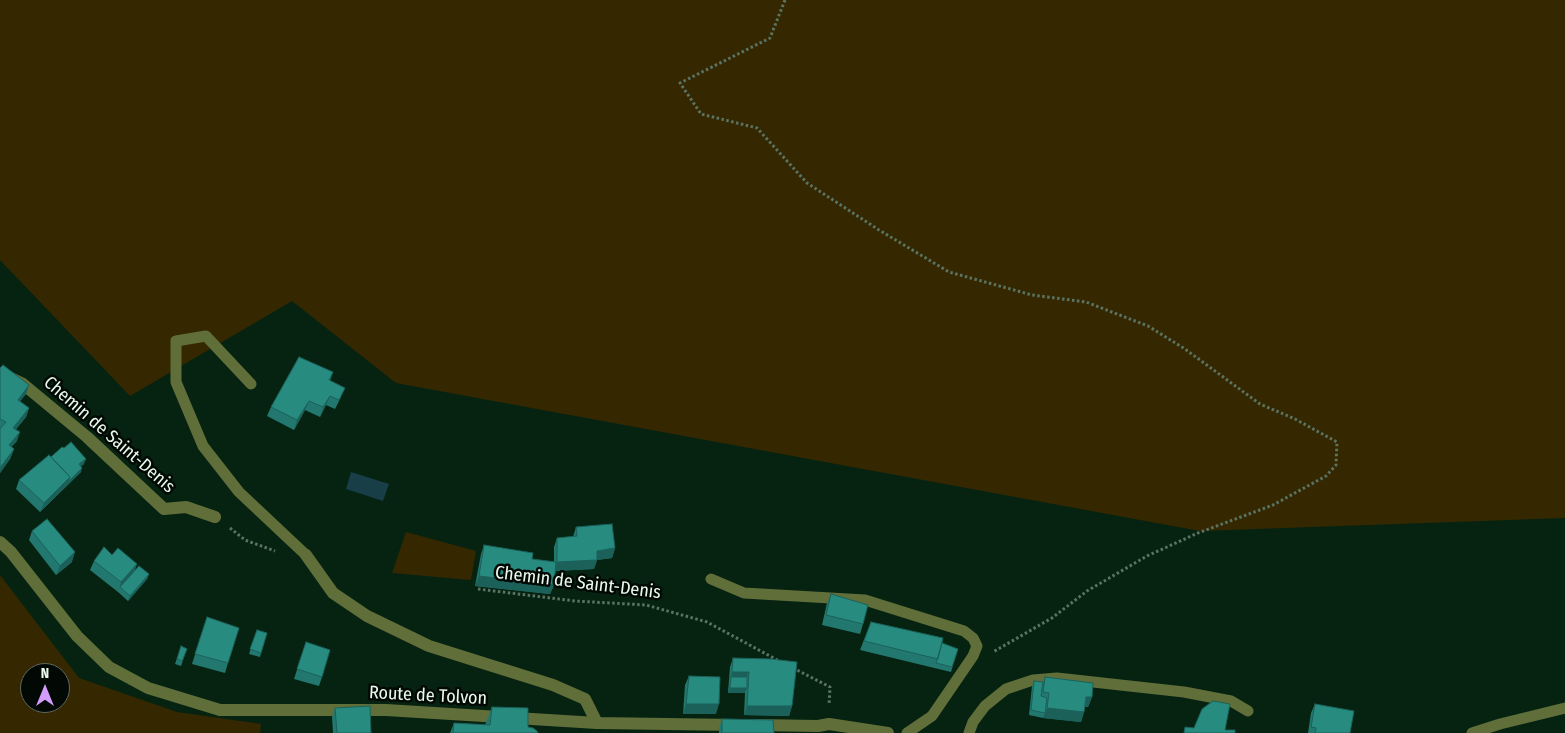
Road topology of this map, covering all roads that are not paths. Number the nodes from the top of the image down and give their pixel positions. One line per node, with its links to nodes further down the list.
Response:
1 (0, 374): 3 (street, Chemin de Saint-Denis)
2 (251, 384): 5 (lane)
3 (215, 517)
4 (0, 542): 9 (street, Route de Tolvon)
5 (306, 555): 9 (street)
6 (711, 579): 13 (lane)
7 (1565, 708): 15 (lane)
8 (1248, 711): 14 (lane)
9 (597, 723): 10 (street, Route de Tolvon)
10 (622, 723): 11 (street); 12 (street, Route de Tolvon)
11 (636, 733)
12 (888, 733)
13 (907, 733)
14 (969, 733)
15 (1472, 733)

